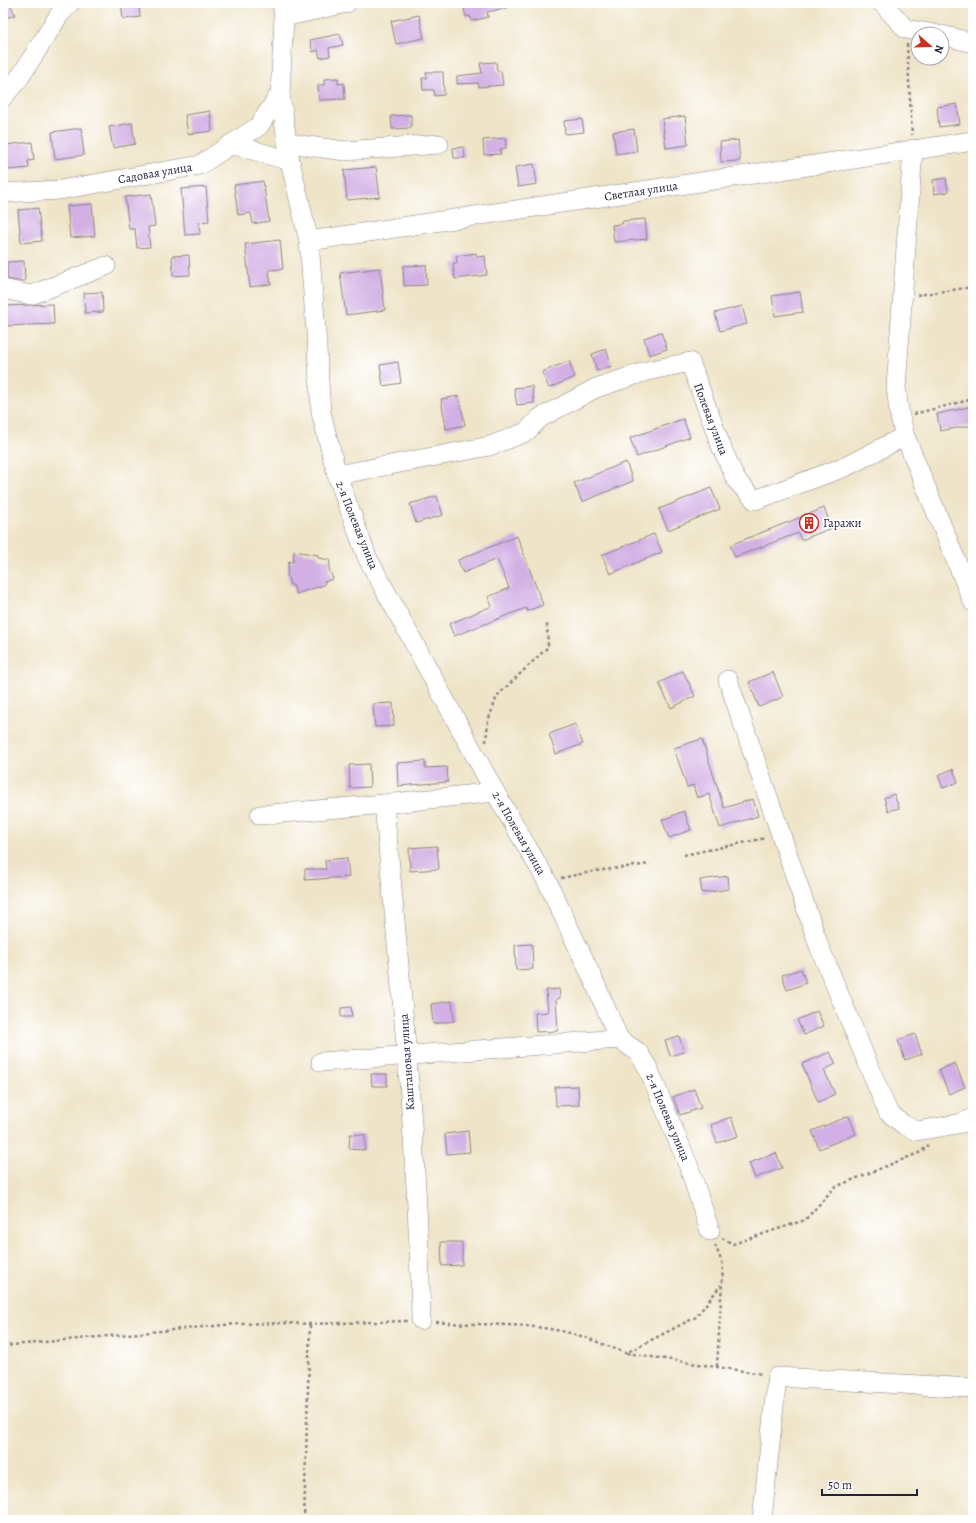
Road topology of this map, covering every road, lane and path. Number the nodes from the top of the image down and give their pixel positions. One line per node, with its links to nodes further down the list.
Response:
1 (70, 3): 10 (street)
2 (348, 3): 4 (street)
3 (882, 3): 5 (street)
4 (283, 10): 9 (street, 2-я Полевая улица)
5 (906, 30): 6 (street); 15 (path)
6 (910, 31)
7 (950, 37): 8 (street)
8 (973, 43)
9 (280, 94): 12 (street, 2-я Полевая улица); 13 (street, Садовая улица)
10 (3, 97)
11 (973, 141): 15 (street, Светлая улица)
12 (287, 142): 14 (street); 16 (street, 2-я Полевая улица)
13 (231, 144): 16 (street); 17 (street, Садовая улица)
14 (439, 144)
15 (913, 149): 18 (street, Светлая улица); 22 (street)
16 (290, 161): 18 (street, 2-я Полевая улица)
17 (3, 193)
18 (309, 241): 26 (street, 2-я Полевая улица)
19 (106, 266): 21 (street)
20 (973, 287): 22 (path)
21 (3, 289)
22 (902, 297): 24 (street)
23 (973, 399): 24 (path)
24 (900, 417): 25 (street)
25 (905, 436): 26 (street, Полевая улица); 27 (street)
26 (337, 475): 31 (street, 2-я Полевая улица)
27 (973, 602)
28 (547, 624): 30 (path)
29 (728, 680): 34 (street)
30 (485, 743)
31 (495, 792): 32 (street); 37 (street, 2-я Полевая улица)
32 (384, 804): 33 (street); 39 (street, Каштановая улица)
33 (260, 815)
34 (780, 835): 35 (path); 42 (street)
35 (684, 855)
36 (650, 864): 37 (path)
37 (547, 881): 38 (street, 2-я Полевая улица)
38 (619, 1039): 39 (street); 43 (street, 2-я Полевая улица)
39 (407, 1054): 40 (street); 45 (street, Каштановая улица)
40 (321, 1062)
41 (973, 1118): 42 (street)
42 (946, 1126): 43 (path)
43 (710, 1231): 44 (path)
44 (722, 1285): 48 (path); 49 (path)
45 (421, 1320): 46 (path); 48 (path)
46 (310, 1324): 47 (path); 52 (path)
47 (3, 1346)
48 (626, 1353): 49 (path)
49 (717, 1367): 50 (path)
50 (777, 1377): 51 (street); 53 (street)
51 (973, 1388)
52 (304, 1520)
53 (762, 1520)

